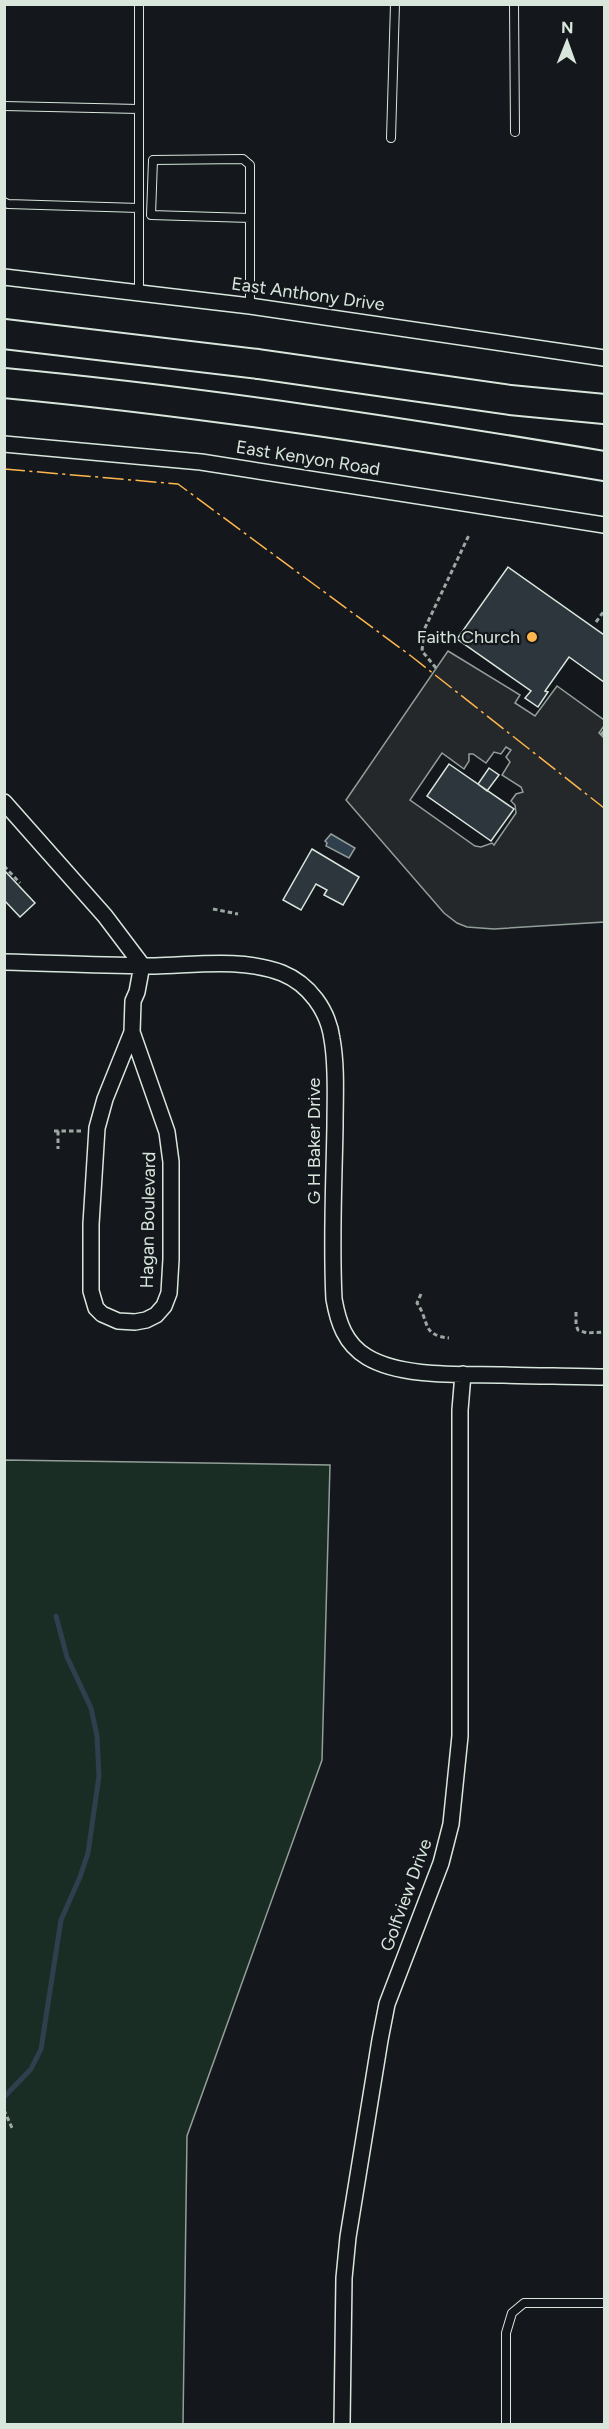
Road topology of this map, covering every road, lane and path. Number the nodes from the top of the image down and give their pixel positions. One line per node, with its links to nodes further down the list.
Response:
1 (139, 4): 5 (lane)
2 (395, 4): 7 (lane)
3 (514, 4): 6 (lane)
4 (4, 106): 5 (lane)
5 (139, 108): 9 (lane)
6 (515, 132)
7 (391, 138)
8 (4, 202): 9 (lane)
9 (139, 208): 12 (lane)
10 (250, 218): 10 (lane); 13 (lane)
11 (4, 277): 12 (street, East Anthony Drive)
12 (138, 292): 13 (street, East Anthony Drive)
13 (250, 306): 15 (street, East Anthony Drive)
14 (4, 334): 17 (highway)
15 (604, 358)
16 (4, 383): 21 (highway)
17 (510, 400): 18 (highway); 19 (highway)
18 (604, 409)
19 (604, 421)
20 (4, 444): 22 (street, East Kenyon Road)
21 (604, 466)
22 (604, 525)
23 (469, 535): 26 (path)
24 (604, 611): 25 (path)
25 (597, 622)
26 (436, 668)
27 (4, 802): 33 (street)
28 (4, 866): 29 (path)
29 (20, 883)
30 (213, 909): 31 (path)
31 (238, 914)
32 (4, 962): 33 (street, G H Baker Drive)
33 (142, 965): 34 (street, Hagan Boulevard); 41 (street, G H Baker Drive)
34 (132, 1032): 35 (street, Hagan Boulevard); 35 (street, Hagan Boulevard)
35 (97, 1132): 36 (path)
36 (58, 1149)
37 (421, 1294): 40 (path)
38 (576, 1312): 39 (path)
39 (604, 1332)
40 (449, 1338)
41 (463, 1374): 42 (street, G H Baker Drive); 46 (street, Golfview Drive)
42 (604, 1377)
43 (4, 2110): 44 (path)
44 (12, 2128)
45 (604, 2303): 47 (lane)
46 (342, 2424)
47 (506, 2424)

